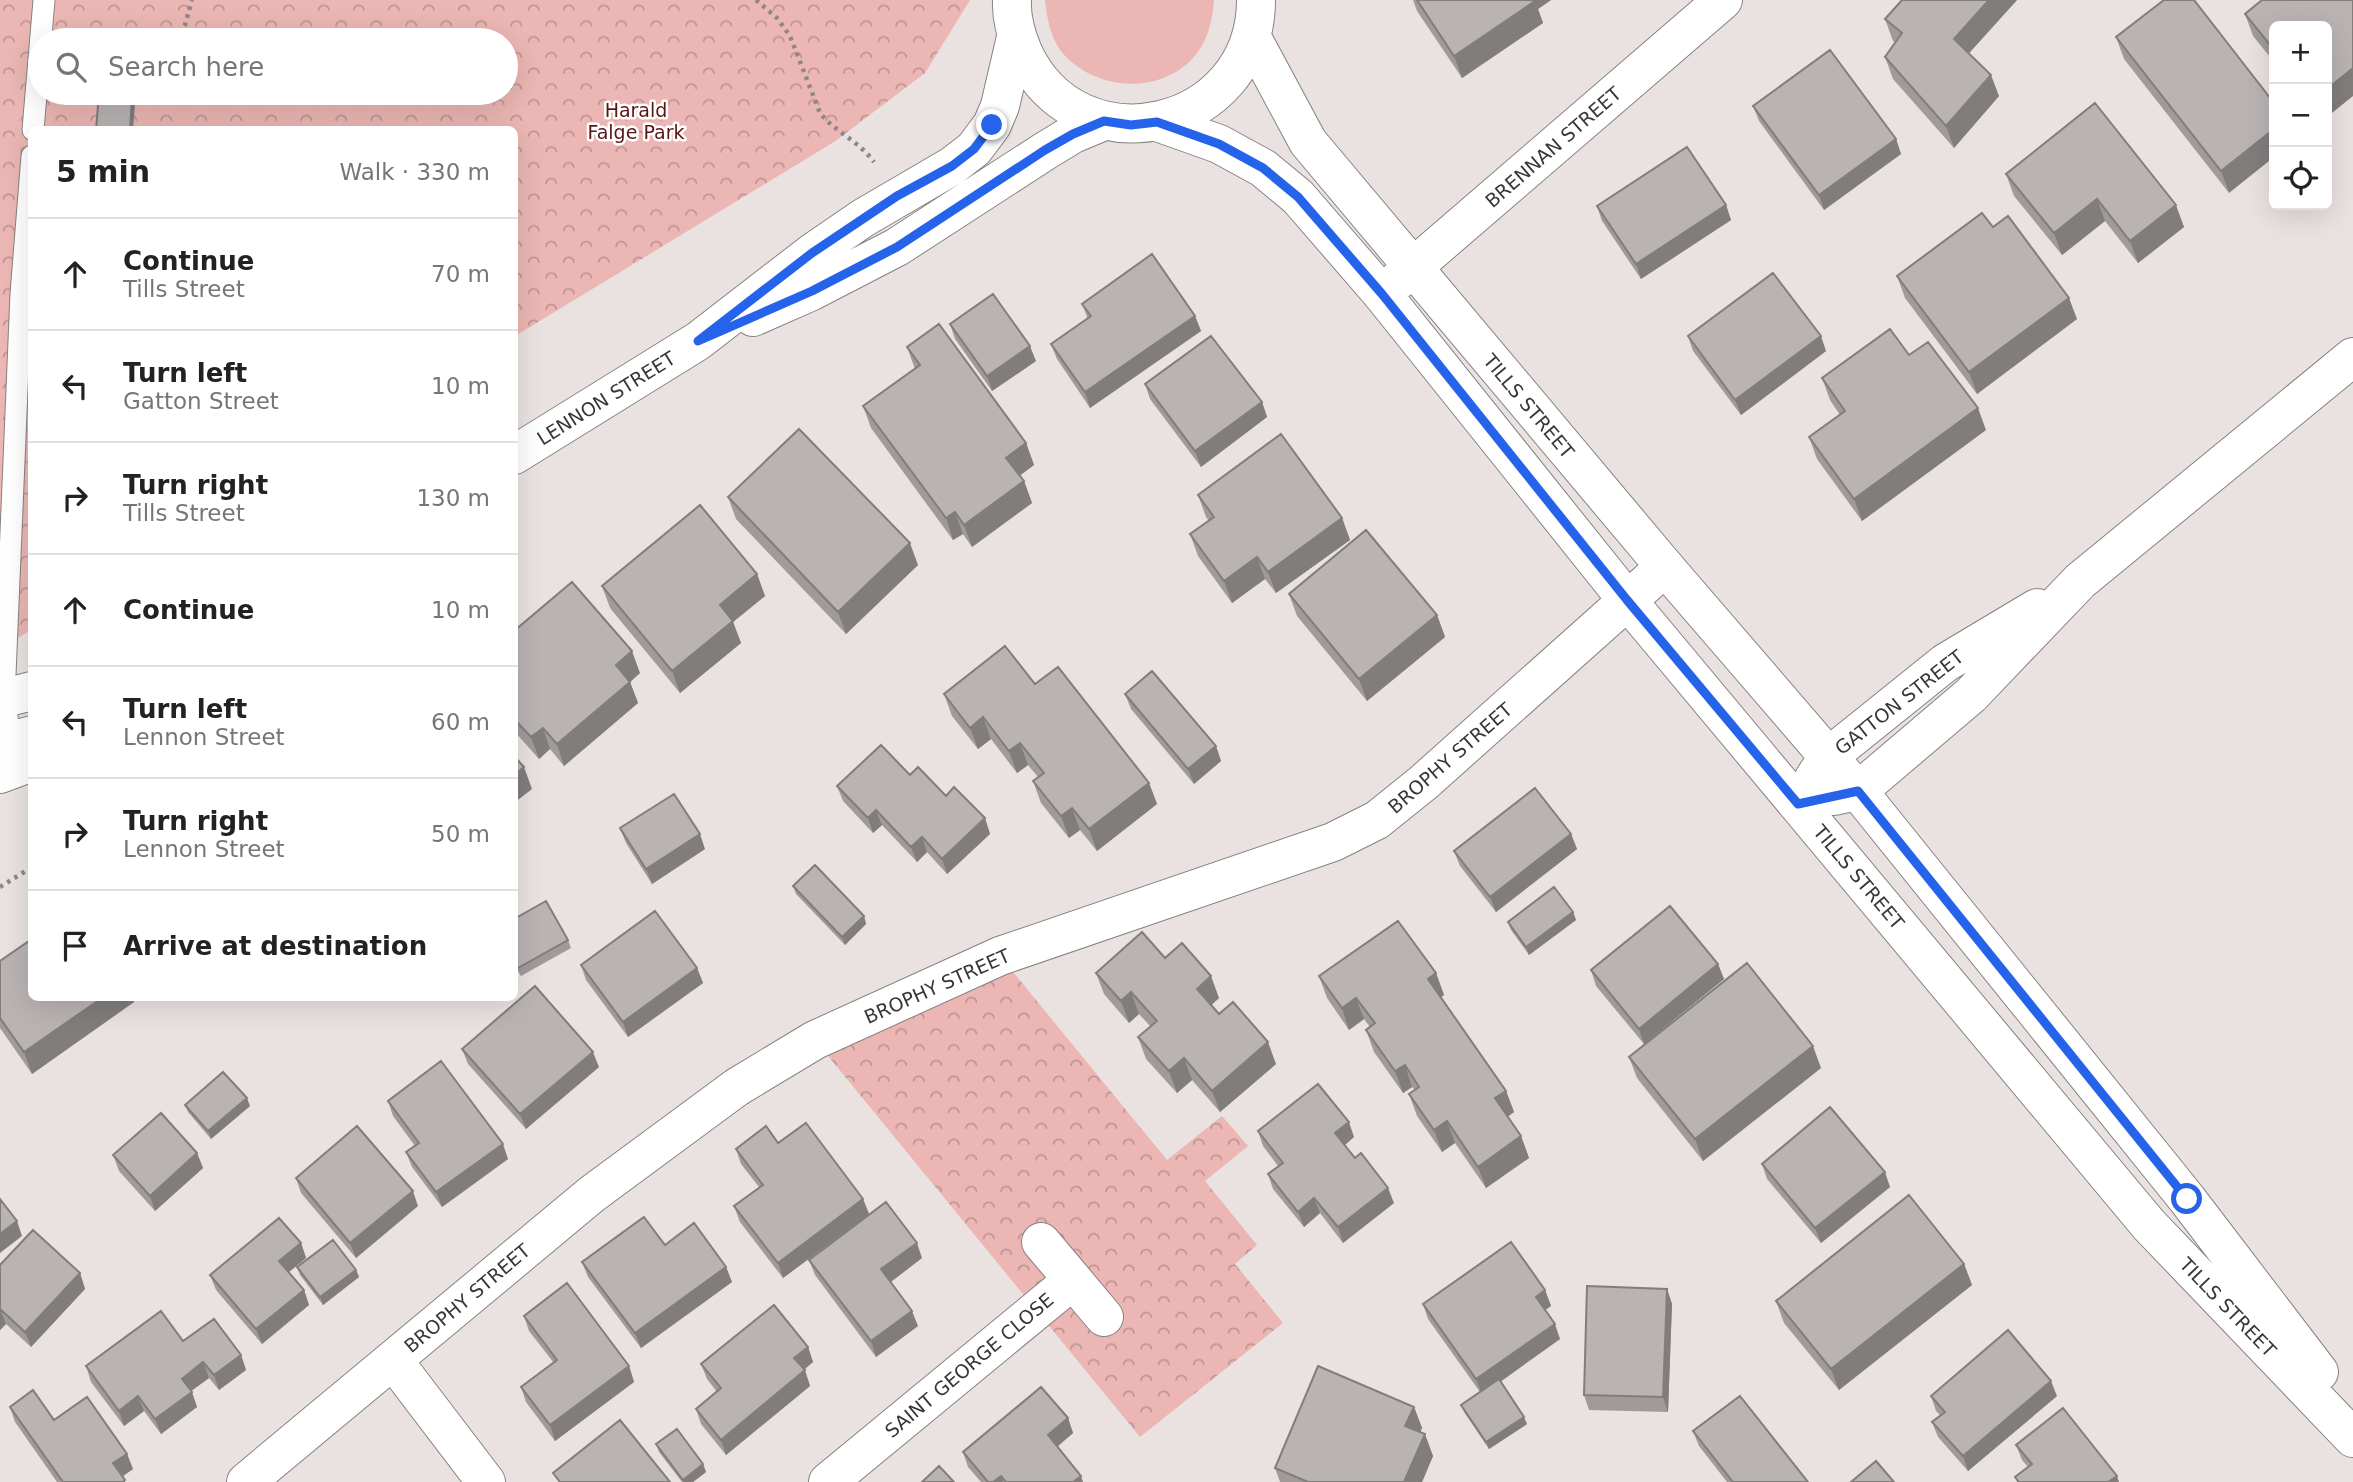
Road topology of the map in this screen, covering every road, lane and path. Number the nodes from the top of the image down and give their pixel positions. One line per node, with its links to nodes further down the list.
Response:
1 (44, 0): 7 (lane)
2 (192, 0): 8 (path)
3 (756, 0): 14 (path)
4 (1012, 0): 9 (street)
5 (1723, 0): 16 (street, BRENNAN STREET)
6 (1254, 18): 12 (street); 16 (street, TILLS STREET)
7 (42, 28)
8 (183, 28)
9 (1017, 37): 11 (street); 14 (street, LENNON STREET)
10 (35, 105): 13 (lane)
11 (1104, 121): 12 (street); 18 (street, LENNON STREET)
12 (1157, 122): 17 (street, TILLS STREET)
13 (33, 126)
14 (897, 196): 18 (street, LENNON STREET)
15 (28, 206): 24 (lane)
16 (1413, 268): 17 (street, BRENNAN STREET); 21 (street, TILLS STREET)
17 (1382, 294): 23 (street, TILLS STREET)
18 (698, 341): 20 (street, LENNON STREET)
19 (2353, 357): 22 (street, GATTON STREET)
20 (518, 453)
21 (1665, 567): 23 (street, BROPHY STREET); 26 (street, TILLS STREET)
22 (2080, 581): 26 (street, GATTON STREET); 27 (street, GATTON STREET)
23 (1627, 600): 28 (street, TILLS STREET); 34 (street, BROPHY STREET)
24 (12, 696): 25 (lane)
25 (15, 751)
26 (1828, 757): 27 (street, TILLS STREET); 28 (street, GATTON STREET)
27 (1858, 791): 28 (street, GATTON STREET); 35 (street, TILLS STREET)
28 (1798, 804): 36 (street, TILLS STREET)
29 (28, 870): 30 (path)
30 (0, 887)
31 (1041, 1242): 32 (street, SAINT GEORGE CLOSE)
32 (1073, 1280): 33 (street); 39 (street, SAINT GEORGE CLOSE)
33 (1104, 1317)
34 (393, 1360): 37 (street, BROPHY STREET); 38 (street)
35 (2353, 1417)
36 (2353, 1438)
37 (246, 1482)
38 (485, 1482)
39 (828, 1482)

